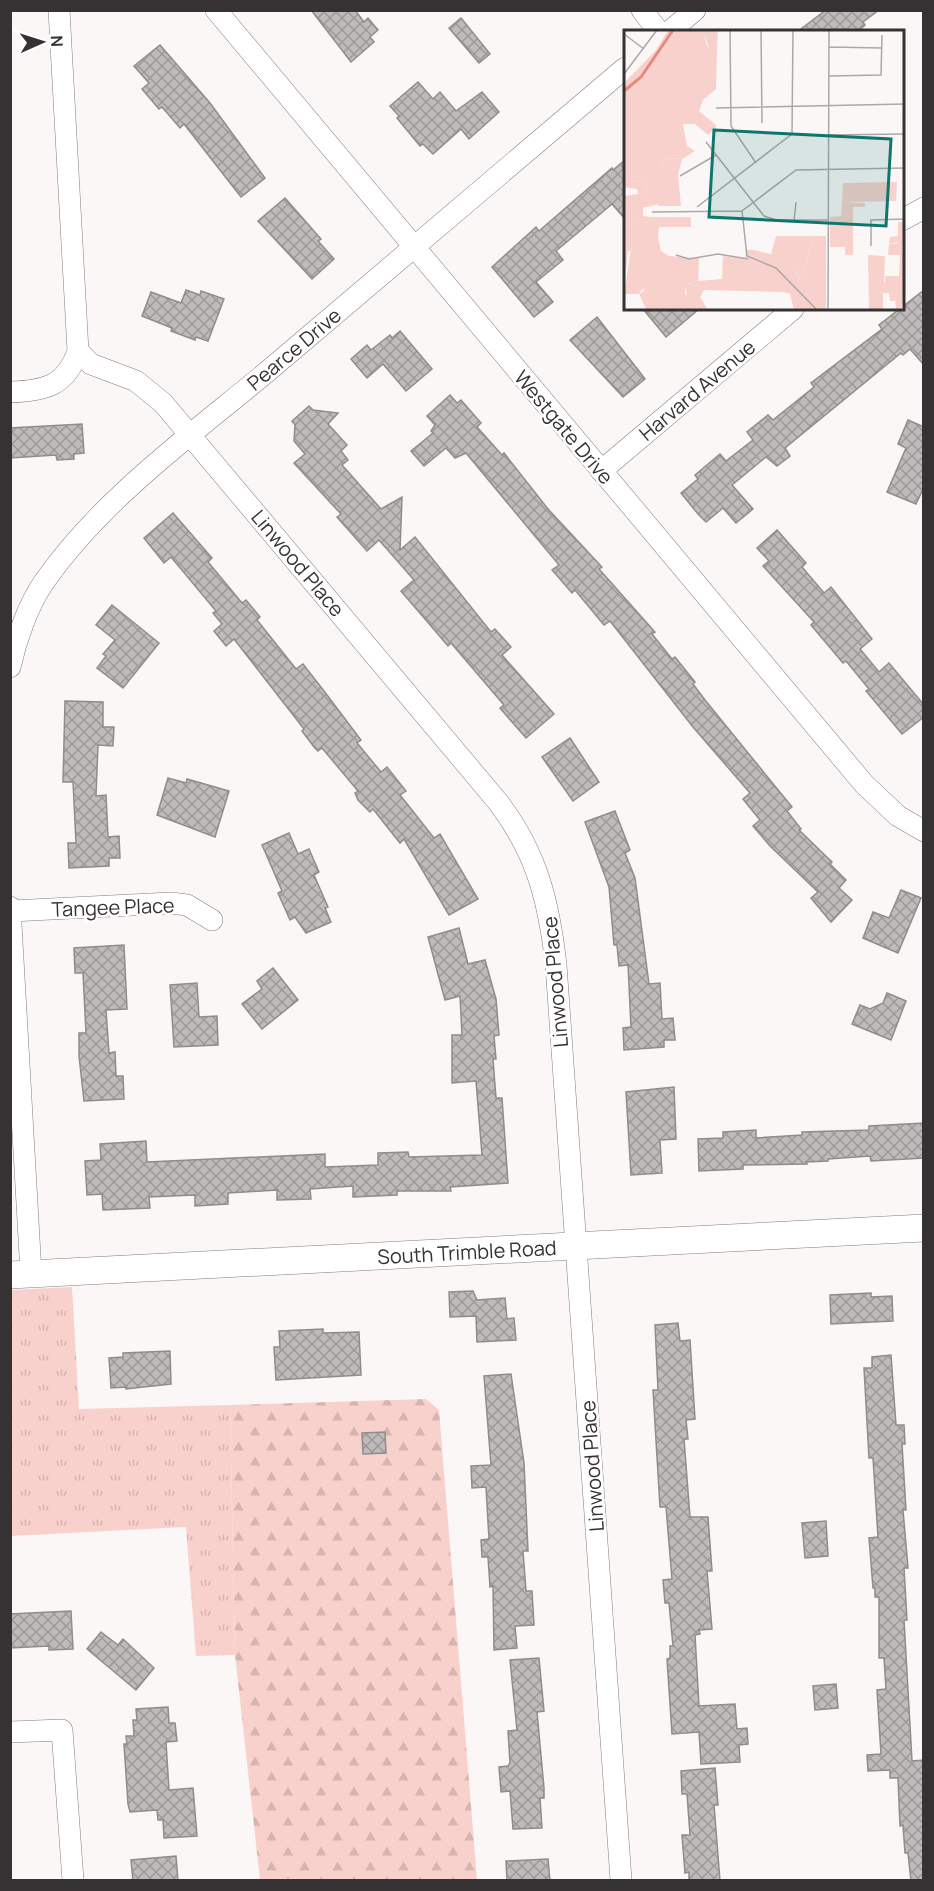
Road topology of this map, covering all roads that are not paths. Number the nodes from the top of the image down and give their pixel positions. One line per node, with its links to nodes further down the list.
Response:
1 (59, 10): 12 (street)
2 (216, 10): 10 (street, Westgate Drive)
3 (642, 10): 5 (street)
4 (695, 10): 6 (street)
5 (657, 30)
6 (671, 30)
7 (624, 70): 10 (street, Pearce Drive)
8 (924, 208): 9 (street)
9 (904, 219)
10 (413, 247): 14 (street, Pearce Drive); 15 (street, Westgate Drive)
11 (792, 310): 15 (street, Harvard Avenue)
12 (78, 351): 13 (street); 14 (street, Linwood Place)
13 (10, 392)
14 (191, 435): 16 (street, Pearce Drive); 21 (street, Linwood Place)
15 (601, 471): 17 (street, Westgate Drive)
16 (10, 667)
17 (924, 831)
18 (11, 909): 19 (street, Tangee Place); 22 (street)
19 (212, 920)
20 (924, 1228): 21 (main road, South Trimble Road)
21 (576, 1246): 22 (main road, South Trimble Road); 25 (street, Linwood Place)
22 (21, 1274)
23 (10, 1732): 24 (street)
24 (73, 1881)
25 (621, 1881)

